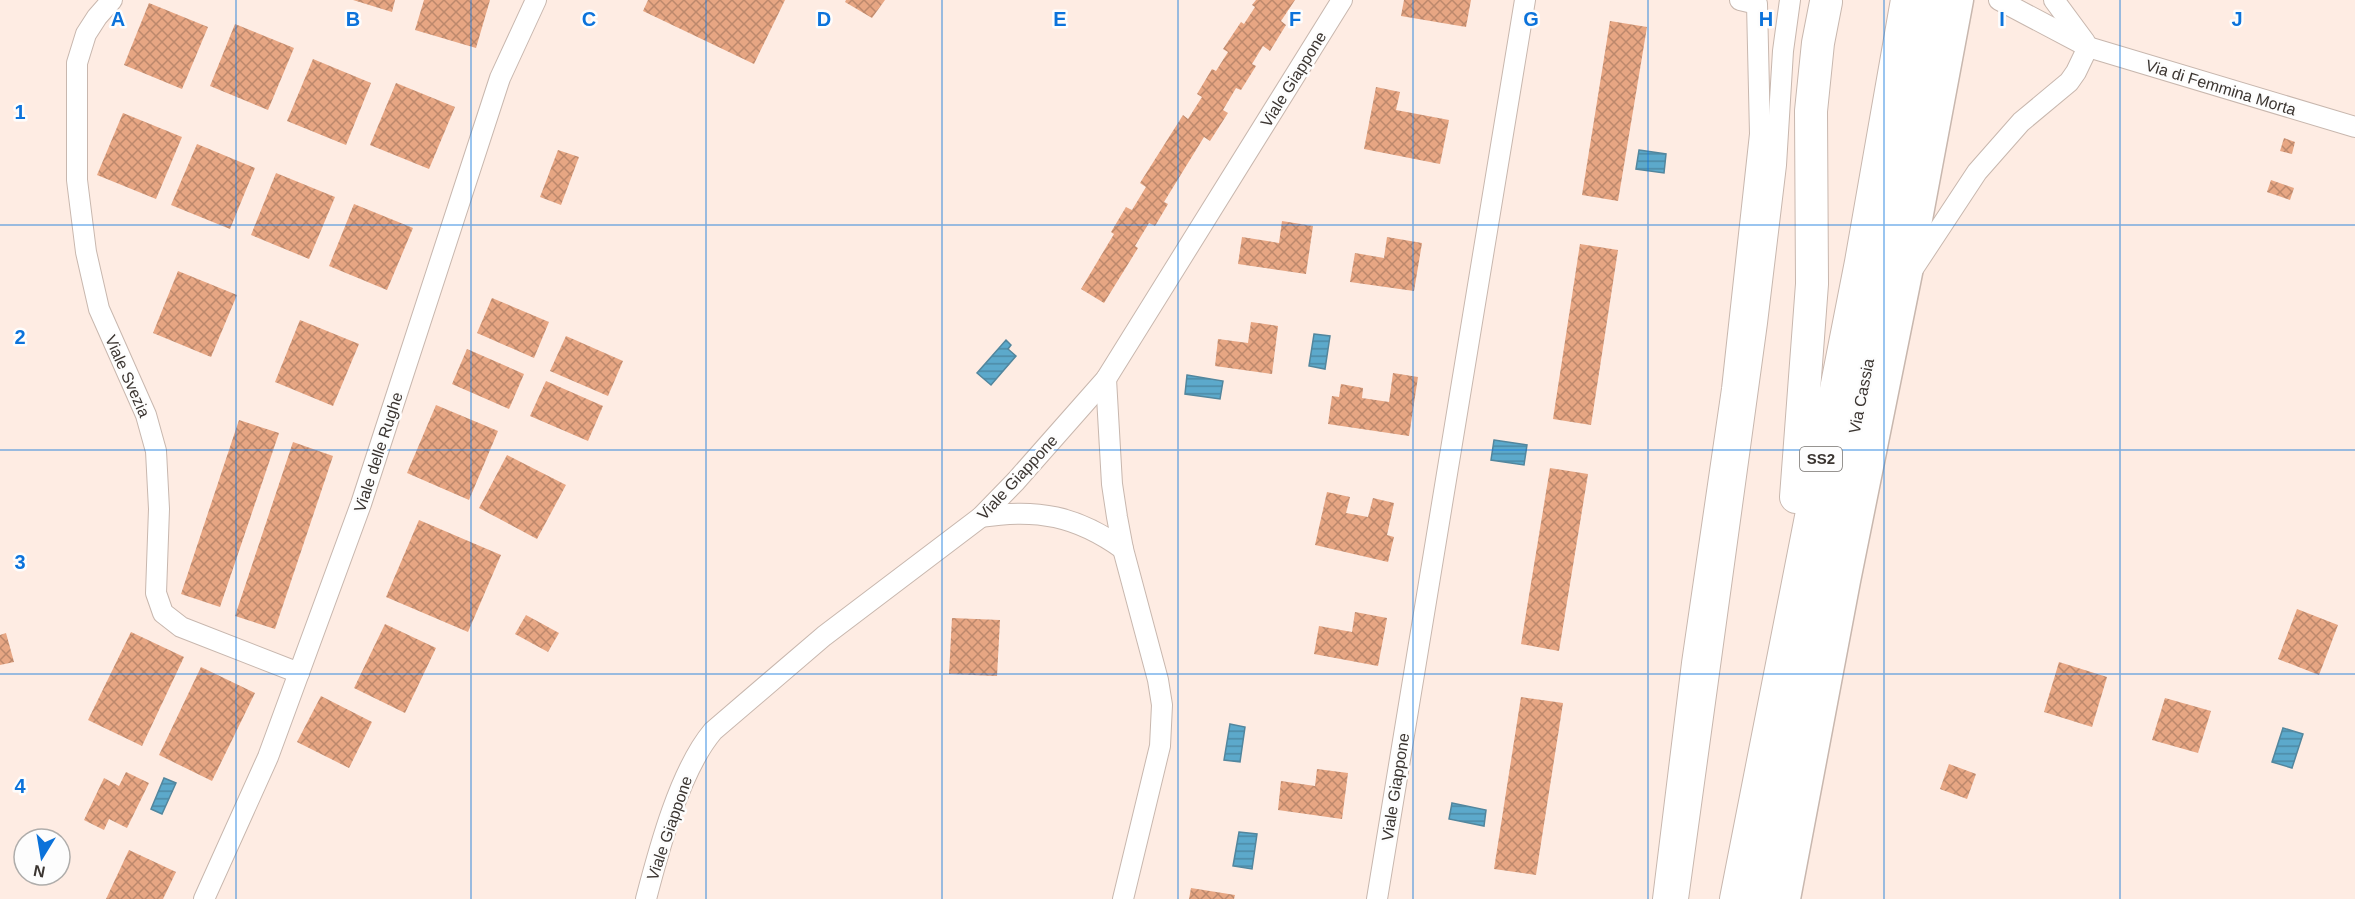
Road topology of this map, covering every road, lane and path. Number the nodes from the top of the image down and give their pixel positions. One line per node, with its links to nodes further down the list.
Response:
1 (112, 0): 19 (street, Viale Svezia)
2 (537, 0): 19 (street, Viale delle Rughe)
3 (1342, 0): 15 (street, Viale Giappone)
4 (1525, 0): 23 (street, Viale Giappone)
5 (1740, 0): 24 (street)
6 (1790, 0): 25 (street)
7 (1961, 0): 11 (street)
8 (1999, 0): 12 (street, Via di Femmina Morta)
9 (2054, 0): 12 (street)
10 (1825, 1): 18 (highway)
11 (1926, 16): 14 (street); 18 (highway, Via Cassia / SS2); 27 (highway, Via Cassia / SS2)
12 (2088, 47): 13 (street, Via di Femmina Morta); 14 (street)
13 (2355, 127)
14 (1910, 273): 28 (street)
15 (1106, 379): 16 (street, Viale Giappone); 17 (street)
16 (981, 517): 17 (street); 21 (street, Viale Giappone)
17 (1123, 549): 22 (street)
18 (1800, 563): 26 (highway, Via Cassia / SS2)
19 (299, 673): 20 (street, Viale delle Rughe)
20 (204, 899)
21 (646, 899)
22 (1123, 899)
23 (1377, 899)
24 (1663, 899)
25 (1678, 899)
26 (1736, 899)
27 (1765, 899)
28 (1788, 899)

